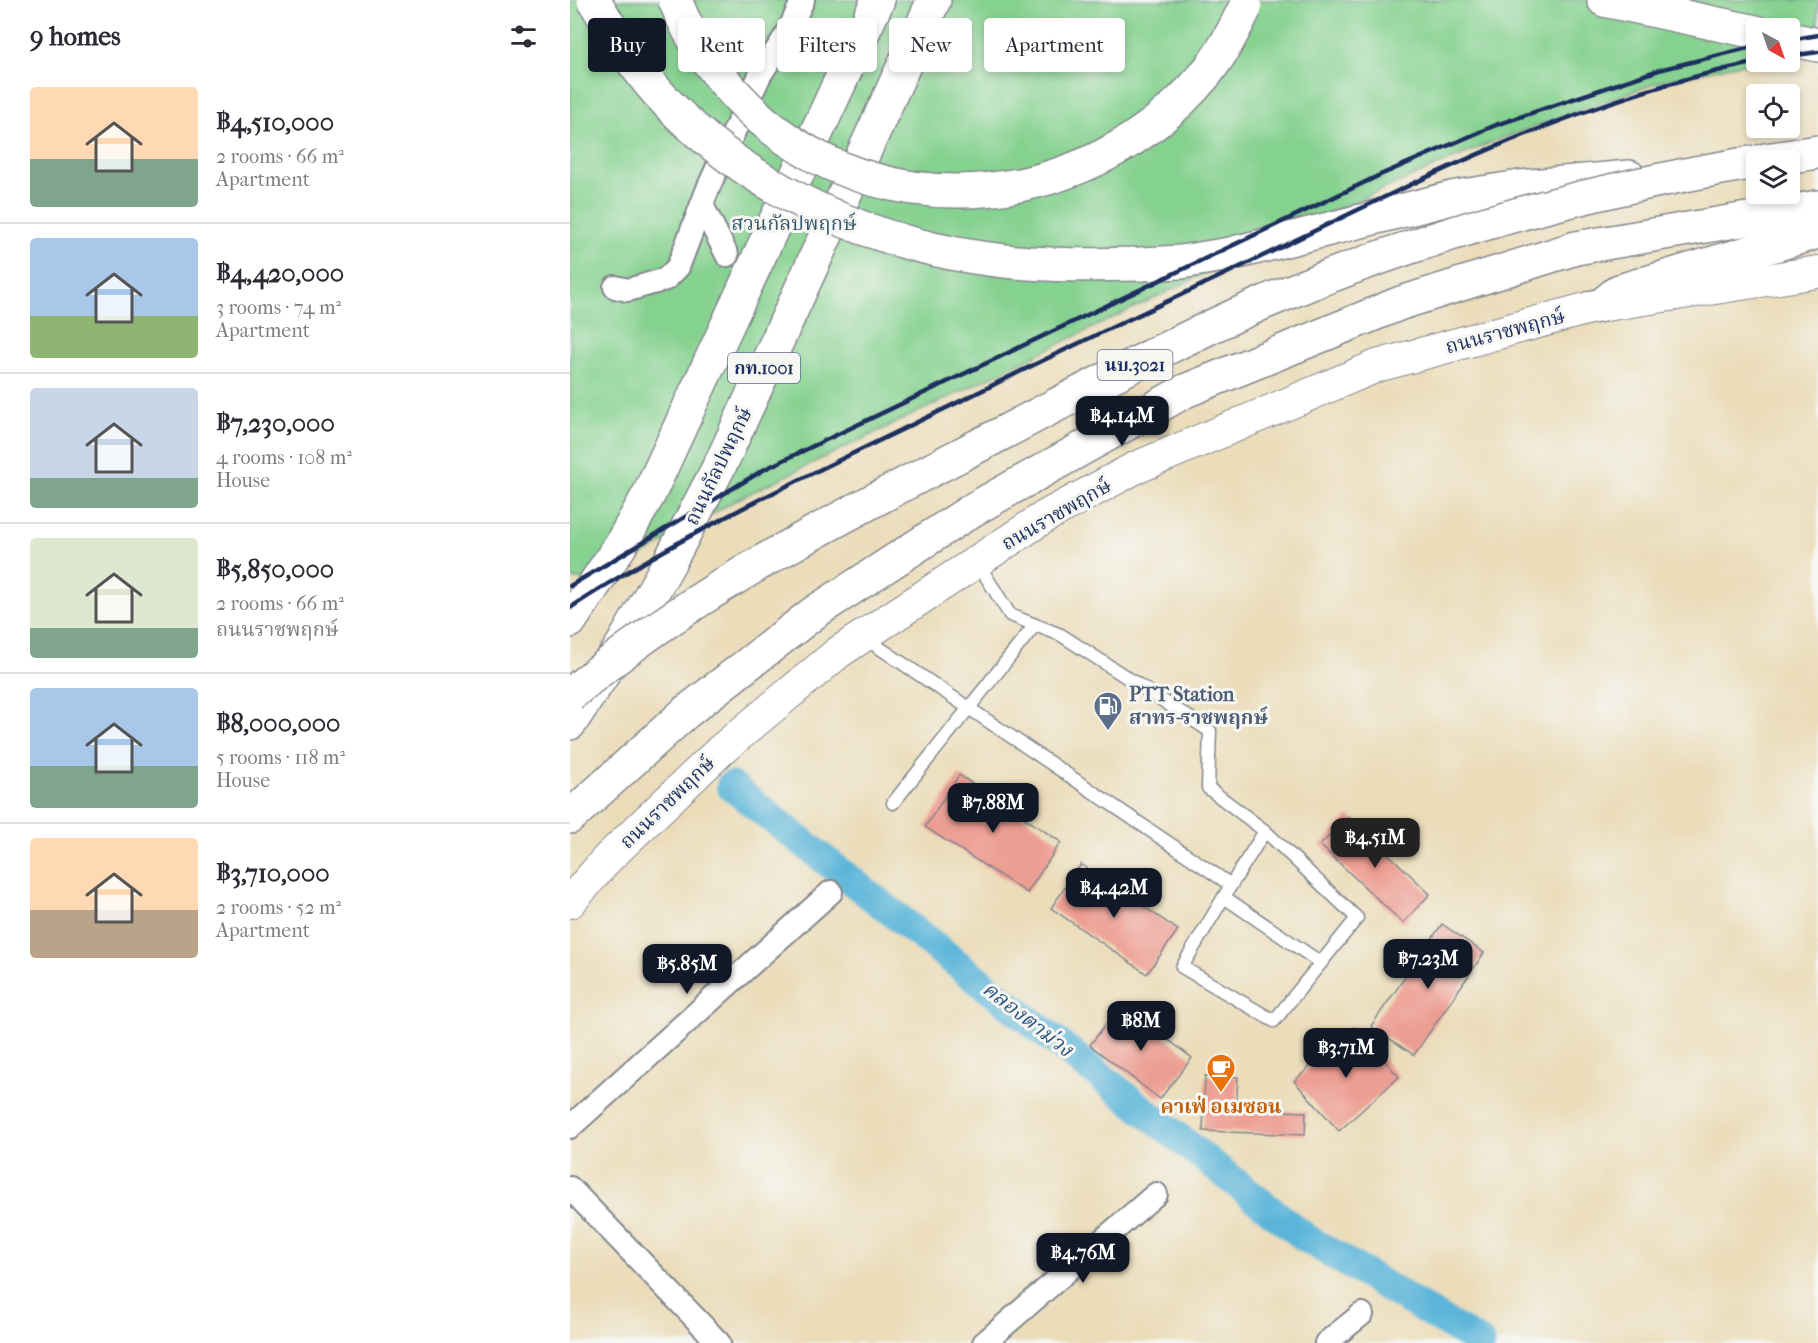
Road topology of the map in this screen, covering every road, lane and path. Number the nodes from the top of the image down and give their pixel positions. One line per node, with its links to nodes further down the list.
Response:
1 (594, 0): 14 (main road, bridge)
2 (675, 0): 7 (main road, bridge)
3 (802, 0): 17 (street)
4 (878, 0): 25 (main road, กท.1001)
5 (934, 0): 30 (main road, ถนนกัลปพฤกษ์ / กท.1001)
6 (1604, 0): 8 (main road)
7 (1247, 4)
8 (1746, 30)
9 (1800, 41): 10 (main road)
10 (1818, 45)
11 (1818, 152): 12 (main road)
12 (1800, 155)
13 (1746, 164): 28 (main road, นบ.3021, bridge)
14 (1746, 172)
15 (1800, 172): 16 (main road)
16 (1818, 172)
17 (702, 205): 20 (street); 22 (street)
18 (1818, 207): 32 (main road, นบ.3021)
19 (1818, 232): 23 (main road)
20 (727, 255)
21 (1818, 272): 23 (main road, ถนนราชพฤกษ์)
22 (615, 287)
23 (1593, 307): 24 (main road, ถนนราชพฤกษ์)
24 (977, 561): 26 (lane); 27 (main road, ถนนราชพฤกษ์)
25 (570, 621)
26 (1035, 625): 29 (lane); 33 (lane)
27 (863, 636): 29 (lane); 37 (main road, ถนนราชพฤกษ์)
28 (570, 695)
29 (969, 708): 31 (lane); 34 (lane)
30 (570, 723)
31 (893, 803)
32 (570, 817)
33 (1265, 831): 34 (lane); 38 (lane)
34 (1231, 885): 36 (lane)
35 (831, 892): 39 (street)
36 (1224, 897): 38 (lane); 38 (lane)
37 (570, 902)
38 (1321, 963)
39 (570, 1127)
40 (570, 1188): 43 (street)
41 (1156, 1194): 44 (street)
42 (1362, 1314): 45 (street)
43 (718, 1343)
44 (984, 1343)
45 (1326, 1343)

